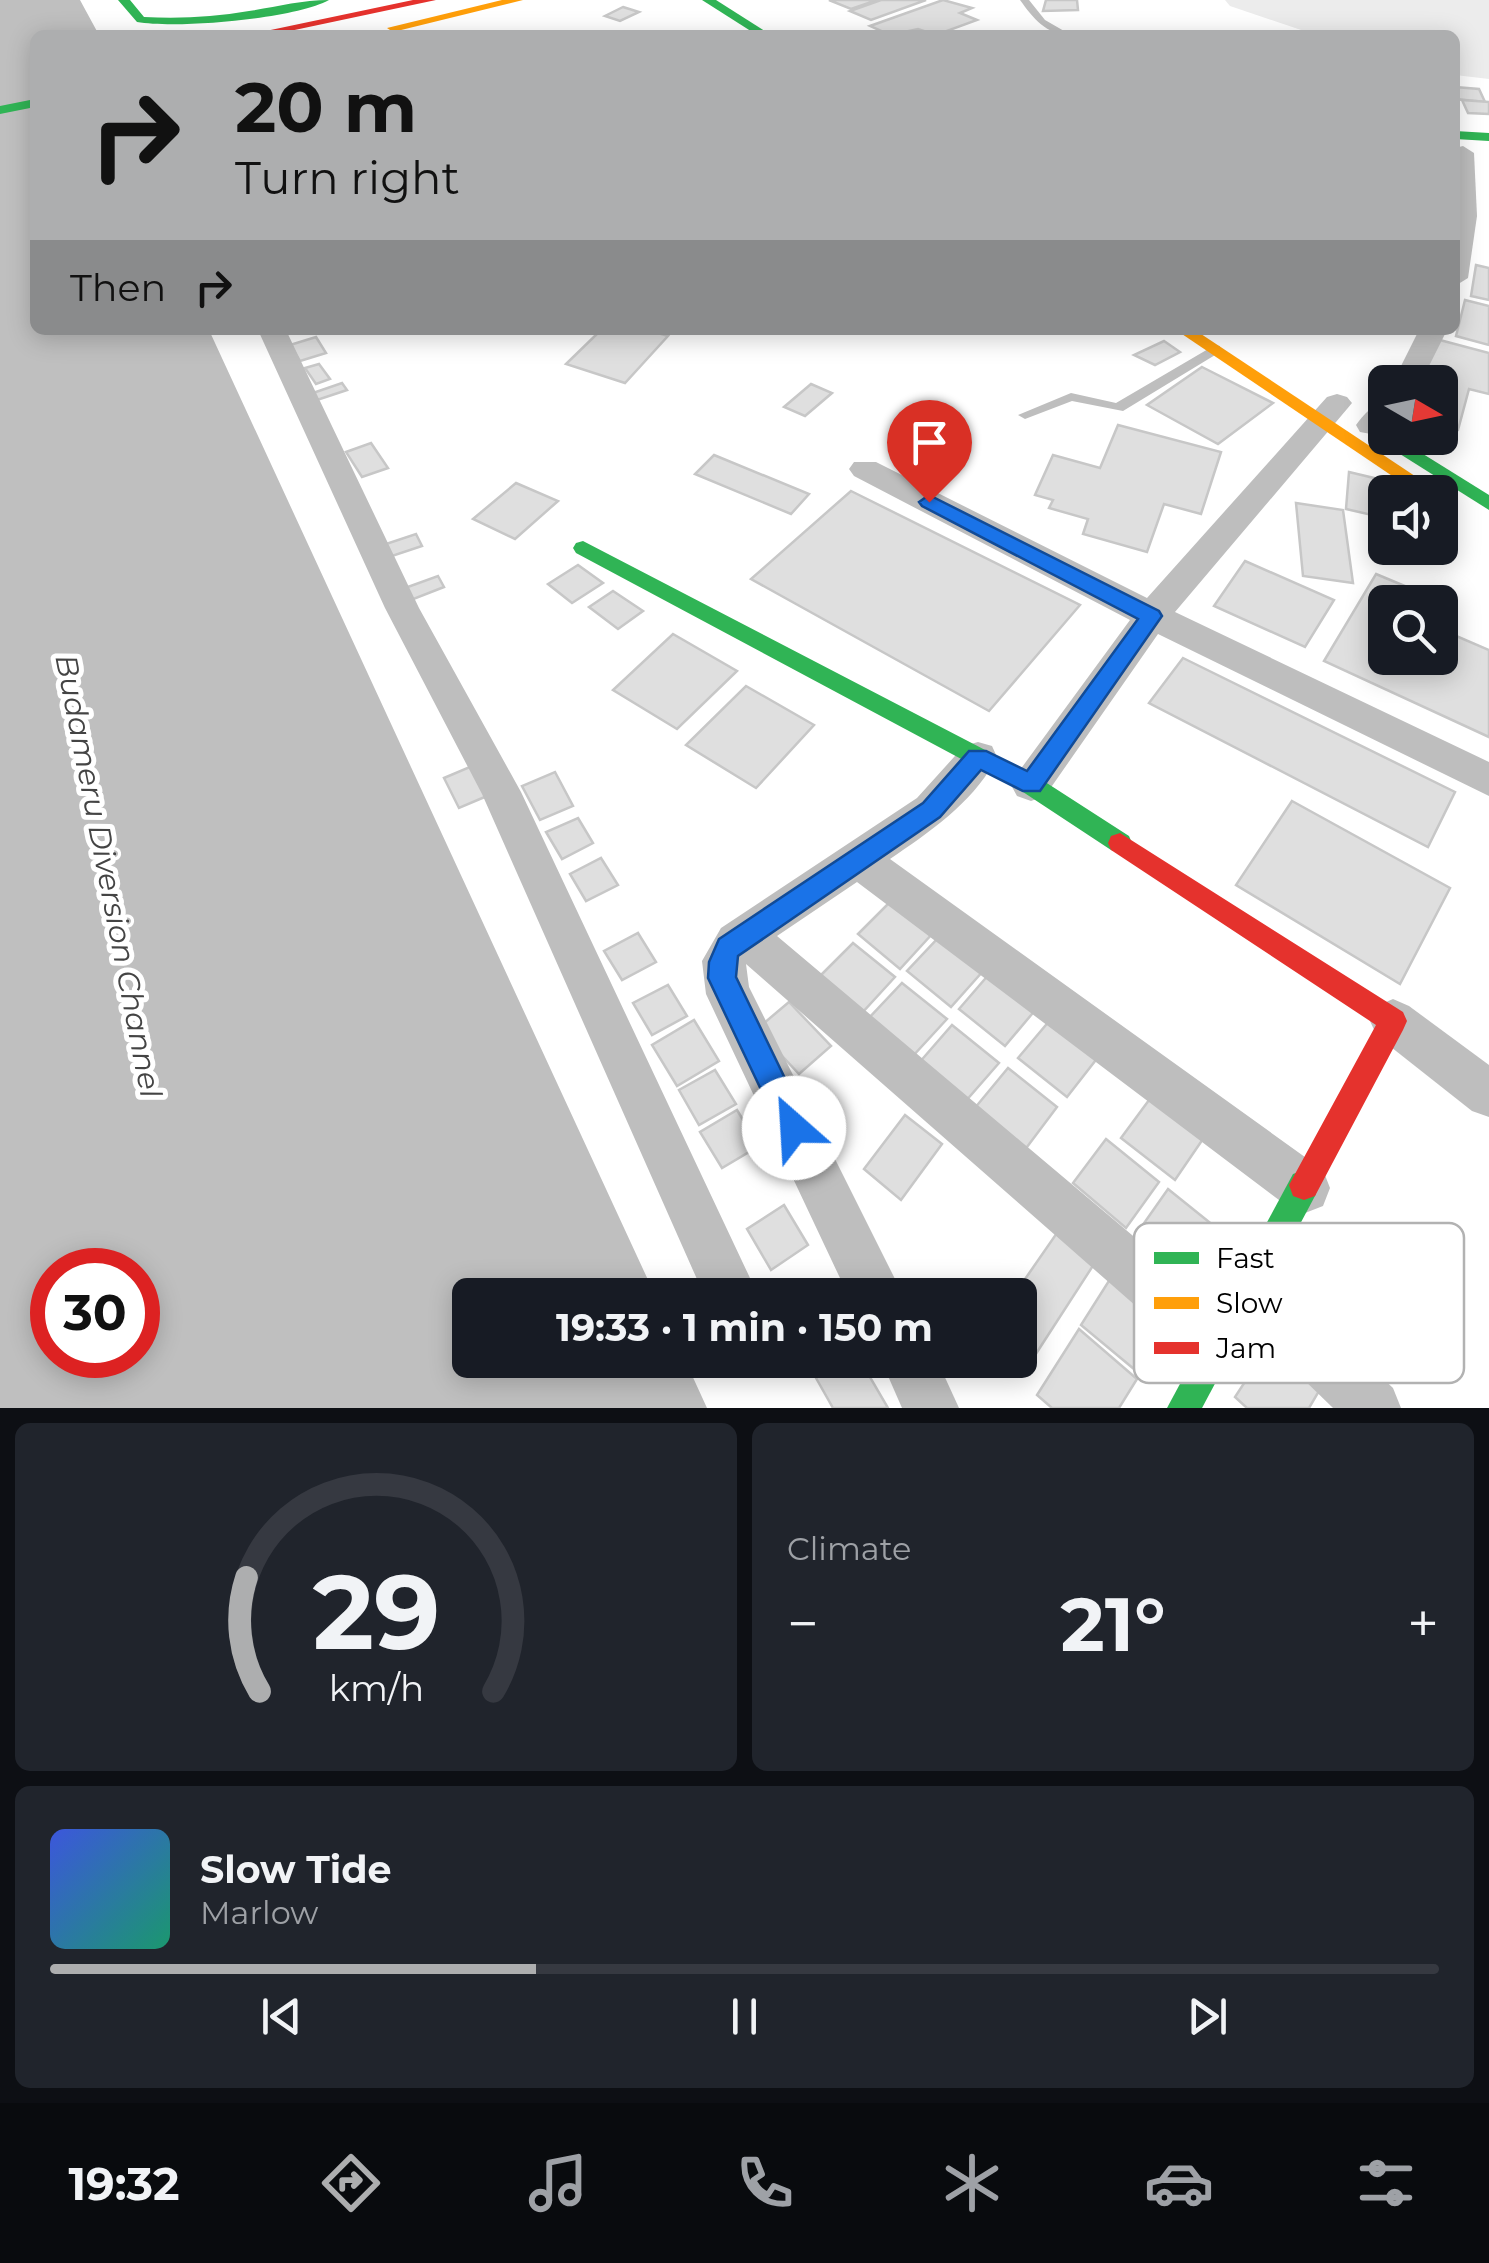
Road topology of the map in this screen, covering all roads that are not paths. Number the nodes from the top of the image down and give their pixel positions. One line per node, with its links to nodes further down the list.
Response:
1 (124, 0): 4 (main road)
2 (150, 0): 3 (main road)
3 (268, 0)
4 (323, 0)
5 (430, 0): 9 (main road)
6 (517, 0): 10 (main road)
7 (708, 0): 11 (main road)
8 (1024, 0): 12 (lane)
9 (278, 30)
10 (384, 30)
11 (757, 30)
12 (1057, 30)
13 (30, 104): 14 (main road)
14 (0, 110)
15 (1489, 137): 16 (main road)
16 (1460, 146)
17 (1460, 147): 18 (main road)
18 (1489, 154)
19 (1460, 156): 20 (street)
20 (1460, 257)
21 (274, 335): 44 (street)
22 (1430, 335): 24 (street)
23 (1218, 340): 25 (main road); 26 (lane)
24 (1416, 365)
25 (1329, 410): 27 (main road); 30 (main road); 33 (street)
26 (1025, 415)
27 (1368, 422)
28 (1422, 455): 31 (main road)
29 (866, 468): 33 (street)
30 (1408, 475)
31 (1489, 504)
32 (583, 548): 34 (main road)
33 (1152, 616): 35 (street); 36 (street)
34 (978, 757): 36 (main road); 37 (street)
35 (1489, 780)
36 (1031, 784): 39 (main road)
37 (858, 858): 38 (street); 41 (street)
38 (744, 936): 43 (street); 45 (street)
39 (1393, 1021): 40 (street); 41 (main road)
40 (1489, 1094)
41 (1305, 1188): 42 (main road)
42 (1286, 1223)
43 (1134, 1270)
44 (723, 1278)
45 (868, 1278)
46 (917, 1378): 49 (street)
47 (1199, 1383): 50 (main road)
48 (1347, 1383): 51 (street)
49 (931, 1408)
50 (1184, 1408)
51 (1373, 1408)

